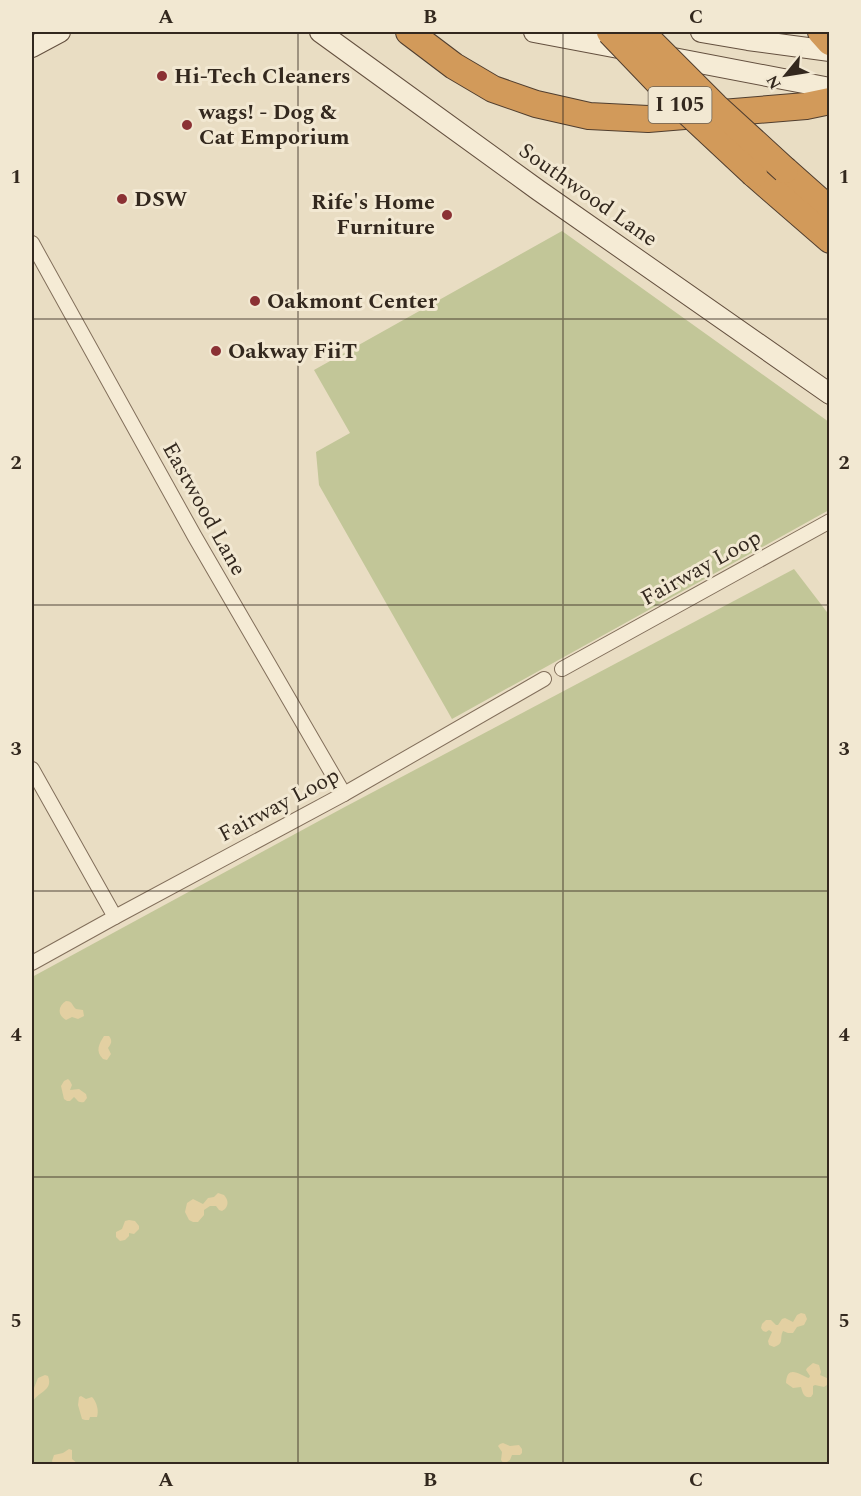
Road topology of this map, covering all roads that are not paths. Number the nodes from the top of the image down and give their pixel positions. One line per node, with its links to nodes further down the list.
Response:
1 (60, 32): 10 (main road)
2 (320, 32): 17 (main road, Southwood Lane)
3 (409, 32): 13 (highway)
4 (534, 32): 12 (main road)
5 (610, 32): 15 (highway, I 105, bridge)
6 (640, 32): 14 (highway, I 105, bridge)
7 (701, 32): 11 (main road)
8 (821, 32): 9 (highway)
9 (830, 42)
10 (32, 47)
11 (830, 51)
12 (830, 88)
13 (830, 101)
14 (830, 210)
15 (830, 240)
16 (32, 243): 22 (street, Eastwood Lane)
17 (830, 394)
18 (830, 521): 19 (street, Fairway Loop)
19 (562, 669)
20 (544, 679): 22 (street, Fairway Loop)
21 (32, 769): 23 (street)
22 (344, 794): 23 (street, Fairway Loop)
23 (115, 916): 24 (street, Fairway Loop)
24 (32, 963)

